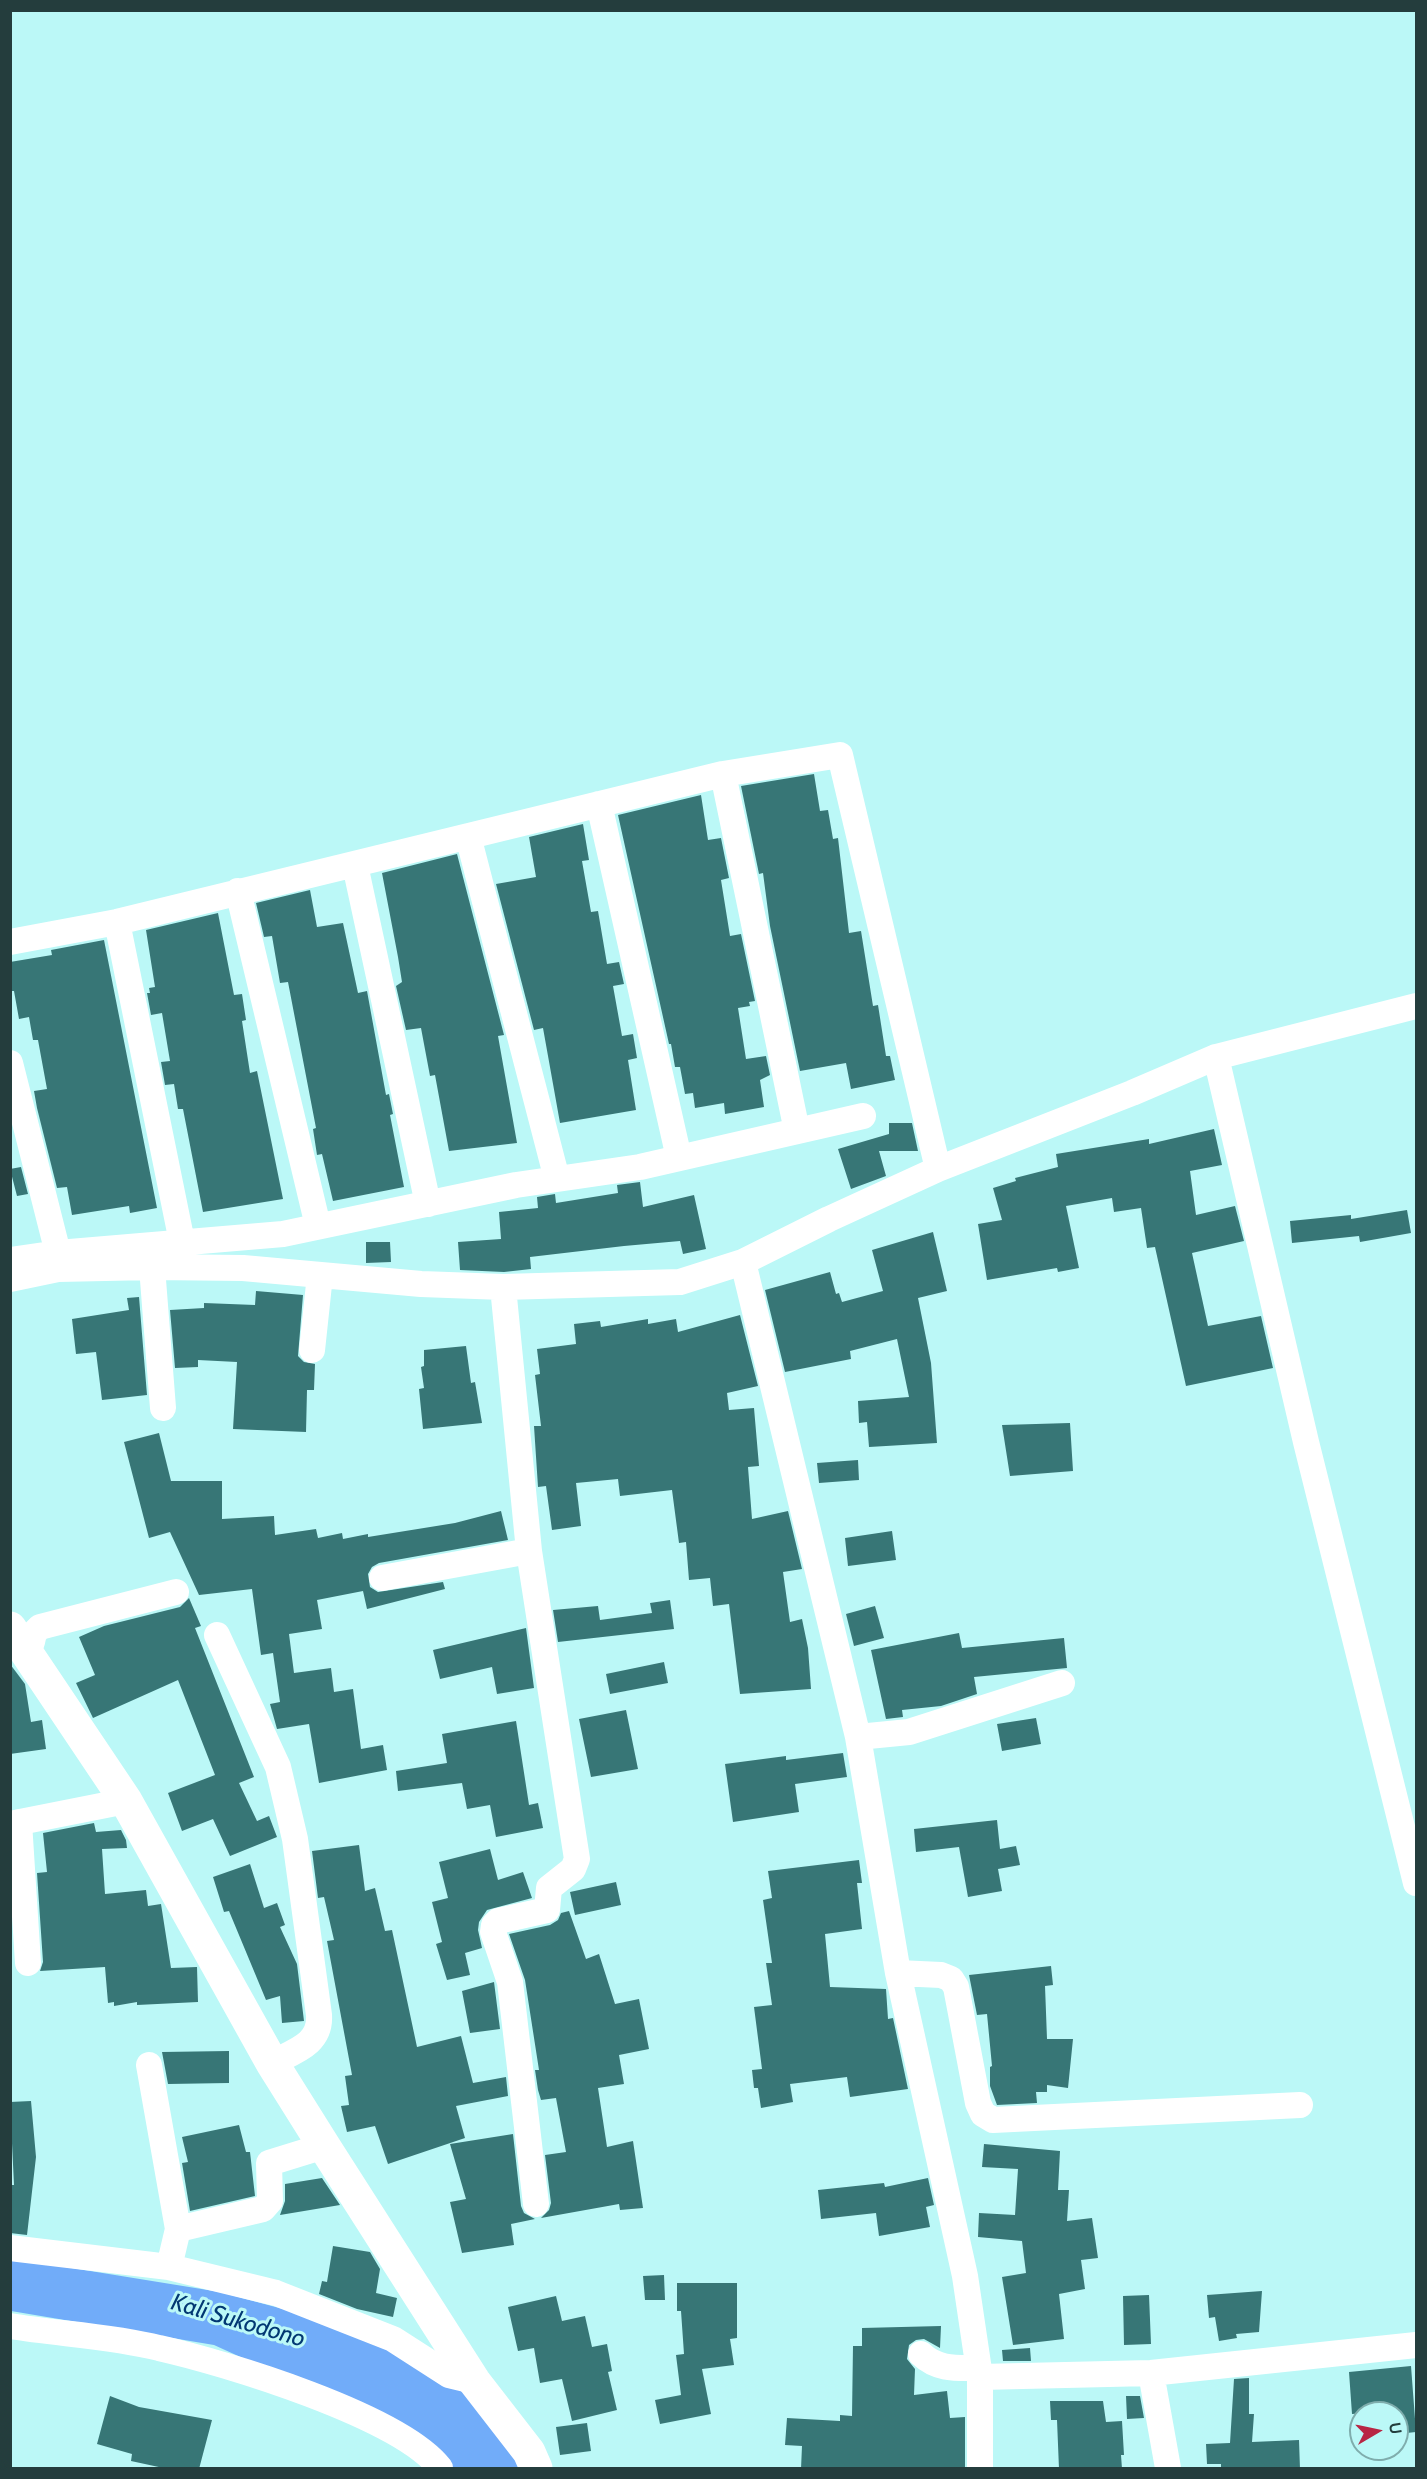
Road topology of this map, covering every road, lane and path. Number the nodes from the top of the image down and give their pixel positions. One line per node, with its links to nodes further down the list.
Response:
1 (723, 774): 2 (street); 12 (street); 14 (street)
2 (599, 804): 3 (street); 13 (street)
3 (468, 836): 4 (street); 15 (street)
4 (355, 865): 5 (street); 16 (street)
5 (238, 891): 6 (street); 17 (street)
6 (117, 922): 7 (street); 18 (street)
7 (10, 942)
8 (1416, 1006): 9 (street)
9 (1216, 1057): 14 (street); 36 (street)
10 (10, 1063): 19 (street)
11 (863, 1116): 12 (street)
12 (797, 1131): 13 (street)
13 (679, 1158): 15 (street)
14 (938, 1169): 20 (street)
15 (557, 1179): 16 (street)
16 (428, 1204): 17 (street)
17 (318, 1226): 18 (street)
18 (182, 1242): 19 (street)
19 (58, 1253): 21 (street)
20 (743, 1262): 24 (street); 33 (street)
21 (11, 1264): 22 (street)
22 (152, 1267): 23 (street); 26 (street)
23 (320, 1275): 24 (street); 25 (street)
24 (503, 1287): 27 (street)
25 (312, 1350)
26 (163, 1408)
27 (529, 1551): 28 (street); 43 (street)
28 (382, 1578)
29 (176, 1592): 31 (street)
30 (217, 1635): 39 (street)
31 (16, 1637): 34 (main road)
32 (1062, 1683): 33 (street)
33 (858, 1737): 38 (street)
34 (126, 1801): 35 (street); 39 (main road)
35 (15, 1823): 37 (street)
36 (1416, 1883)
37 (28, 1963)
38 (898, 1973): 41 (street); 50 (street)
39 (272, 2063): 42 (main road)
40 (149, 2065): 44 (street)
41 (1300, 2105)
42 (324, 2146): 44 (street); 52 (main road)
43 (536, 2204)
44 (178, 2229): 46 (street)
45 (10, 2248): 46 (street)
46 (169, 2267): 52 (street)
47 (10, 2326): 53 (street)
48 (1416, 2345): 51 (street)
49 (921, 2354): 50 (street)
50 (980, 2372): 51 (street); 55 (street)
51 (1151, 2373): 56 (street)
52 (474, 2381): 54 (main road)
53 (440, 2469)
54 (536, 2469)
55 (980, 2469)
56 (1168, 2469)

